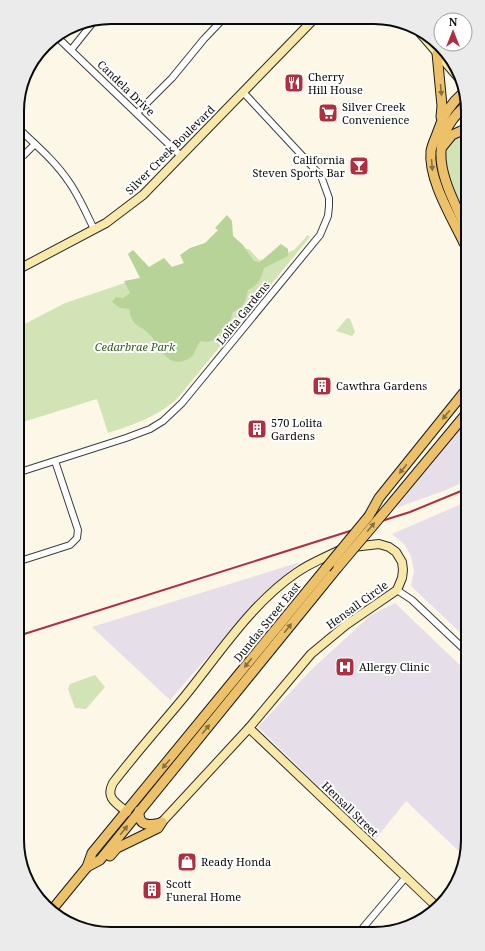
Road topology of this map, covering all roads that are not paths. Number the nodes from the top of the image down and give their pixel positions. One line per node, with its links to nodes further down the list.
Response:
1 (218, 24): 12 (street)
2 (309, 24): 9 (street, Silver Creek Boulevard)
3 (90, 27): 6 (street)
4 (61, 41): 6 (street, Candela Drive)
5 (431, 46): 7 (street)
6 (71, 50): 12 (street, Candela Drive)
7 (437, 53): 8 (street); 13 (main road, one-way to 13)
8 (447, 64)
9 (243, 92): 19 (street, Silver Creek Boulevard); 26 (street, Lolita Gardens)
10 (459, 97): 13 (main road)
11 (461, 110): 17 (main road)
12 (137, 113): 19 (street, Candela Drive)
13 (439, 128): 22 (main road, one-way to 22)
14 (461, 131): 17 (main road)
15 (24, 134): 16 (street)
16 (35, 144): 18 (street); 21 (street)
17 (442, 147): 20 (main road)
18 (24, 155)
19 (181, 156): 21 (street, Silver Creek Boulevard)
20 (461, 217)
21 (94, 229): 23 (street, Silver Creek Boulevard)
22 (461, 237)
23 (24, 266)
24 (461, 396): 33 (main road, Dundas Street East, one-way to 33, bridge)
25 (461, 420): 32 (main road, Dundas Street East, one-way to 25, bridge)
26 (55, 461): 27 (street, Lolita Gardens); 28 (street)
27 (24, 471)
28 (24, 559)
29 (397, 590): 30 (street); 31 (street, Hensall Circle); 33 (street, Hensall Circle)
30 (461, 646)
31 (249, 728): 34 (street, Hensall Circle); 37 (street, Hensall Street)
32 (139, 811): 34 (main road); 35 (main road, Dundas Street East, one-way to 32)
33 (127, 812): 36 (main road, Dundas Street East)
34 (162, 822): 35 (main road)
35 (100, 860): 36 (main road, Dundas Street East)
36 (87, 867): 39 (main road, Dundas Street East)
37 (406, 877): 38 (street, Hensall Street); 40 (street)
38 (433, 903)
39 (55, 906)
40 (364, 927)

